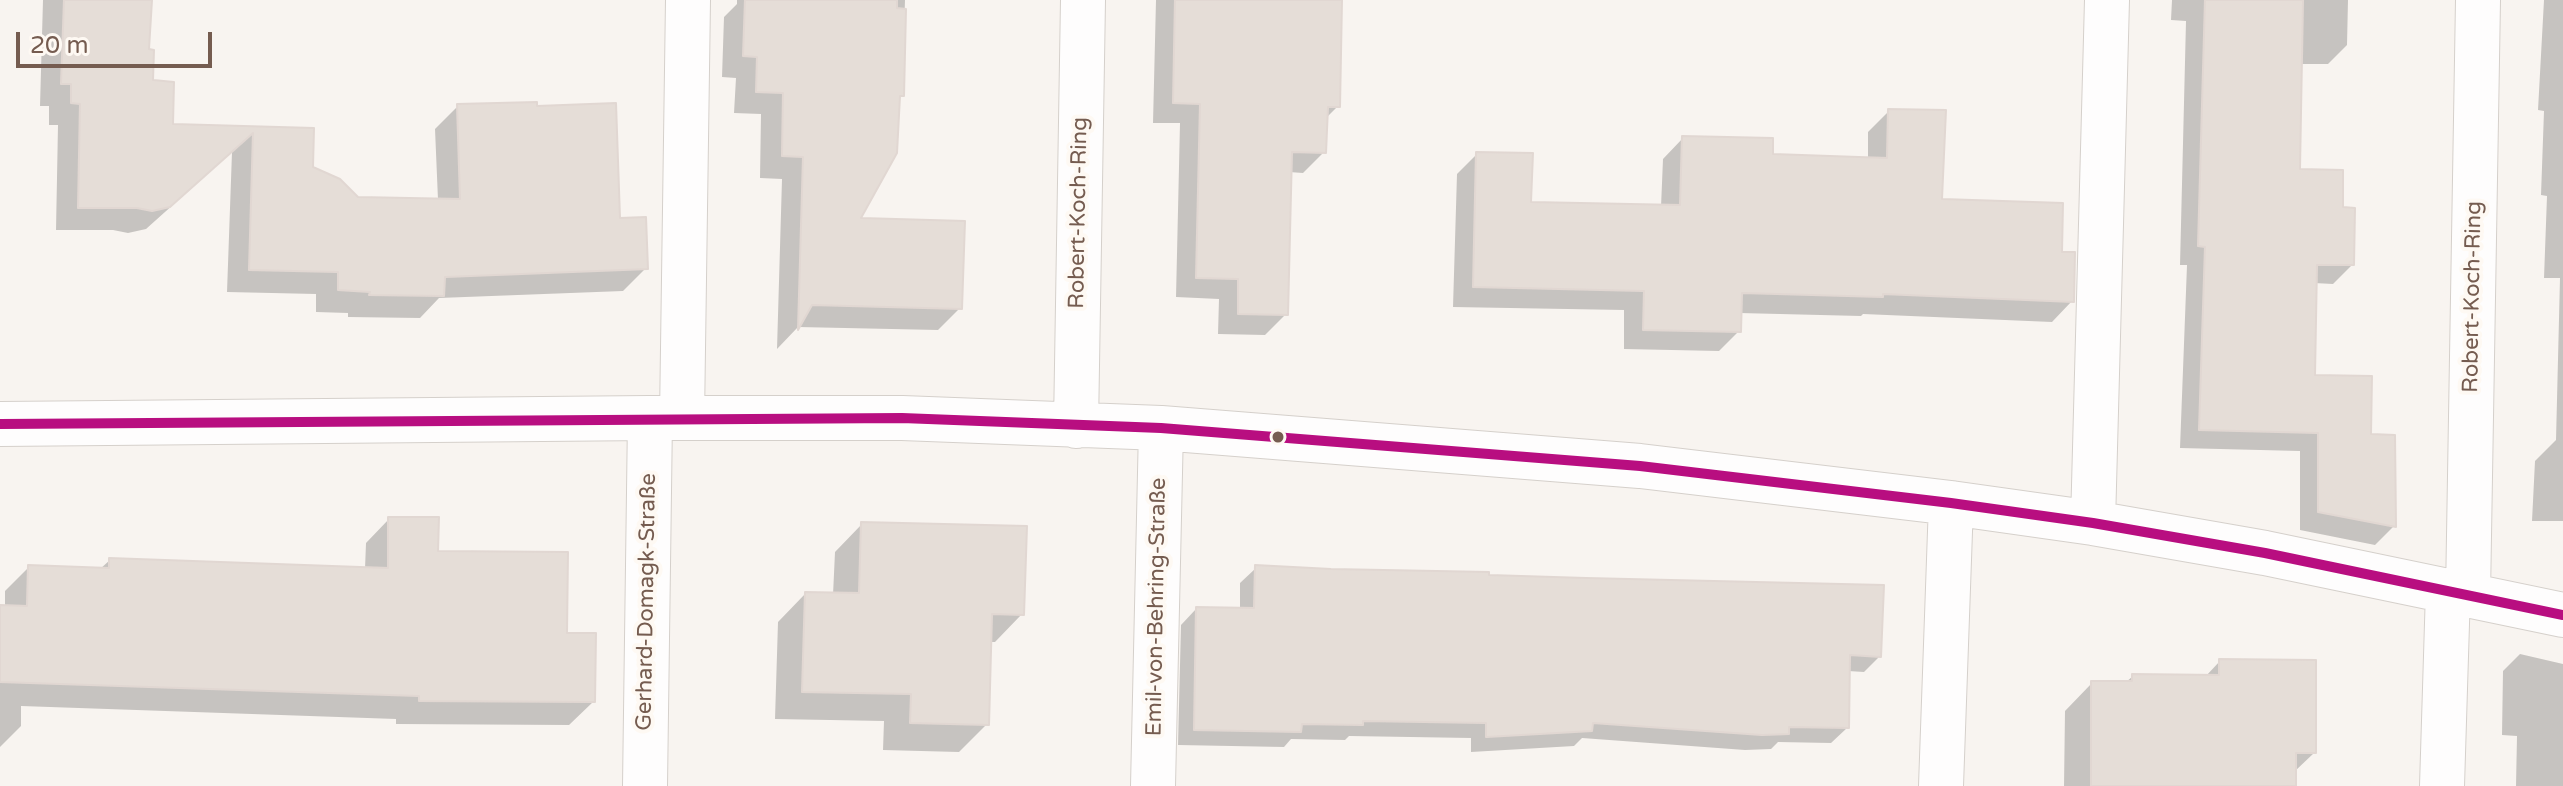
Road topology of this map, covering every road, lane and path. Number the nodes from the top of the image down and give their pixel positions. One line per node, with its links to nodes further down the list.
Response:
1 (688, 0): 5 (street)
2 (1083, 0): 7 (street, Robert-Koch-Ring)
3 (2107, 0): 10 (street)
4 (2478, 0): 11 (street, Robert-Koch-Ring)
5 (666, 418): 6 (street); 7 (street); 13 (street, Gerhard-Domagk-Straße)
6 (0, 424)
7 (1076, 426): 8 (street)
8 (1161, 428): 9 (street); 14 (street, Emil-von-Behring-Straße)
9 (1951, 503): 10 (street); 15 (street)
10 (2093, 523): 11 (street)
11 (2458, 593): 12 (street); 16 (street, Robert-Koch-Ring)
12 (2563, 615)
13 (645, 786)
14 (1153, 786)
15 (1941, 786)
16 (2442, 786)

